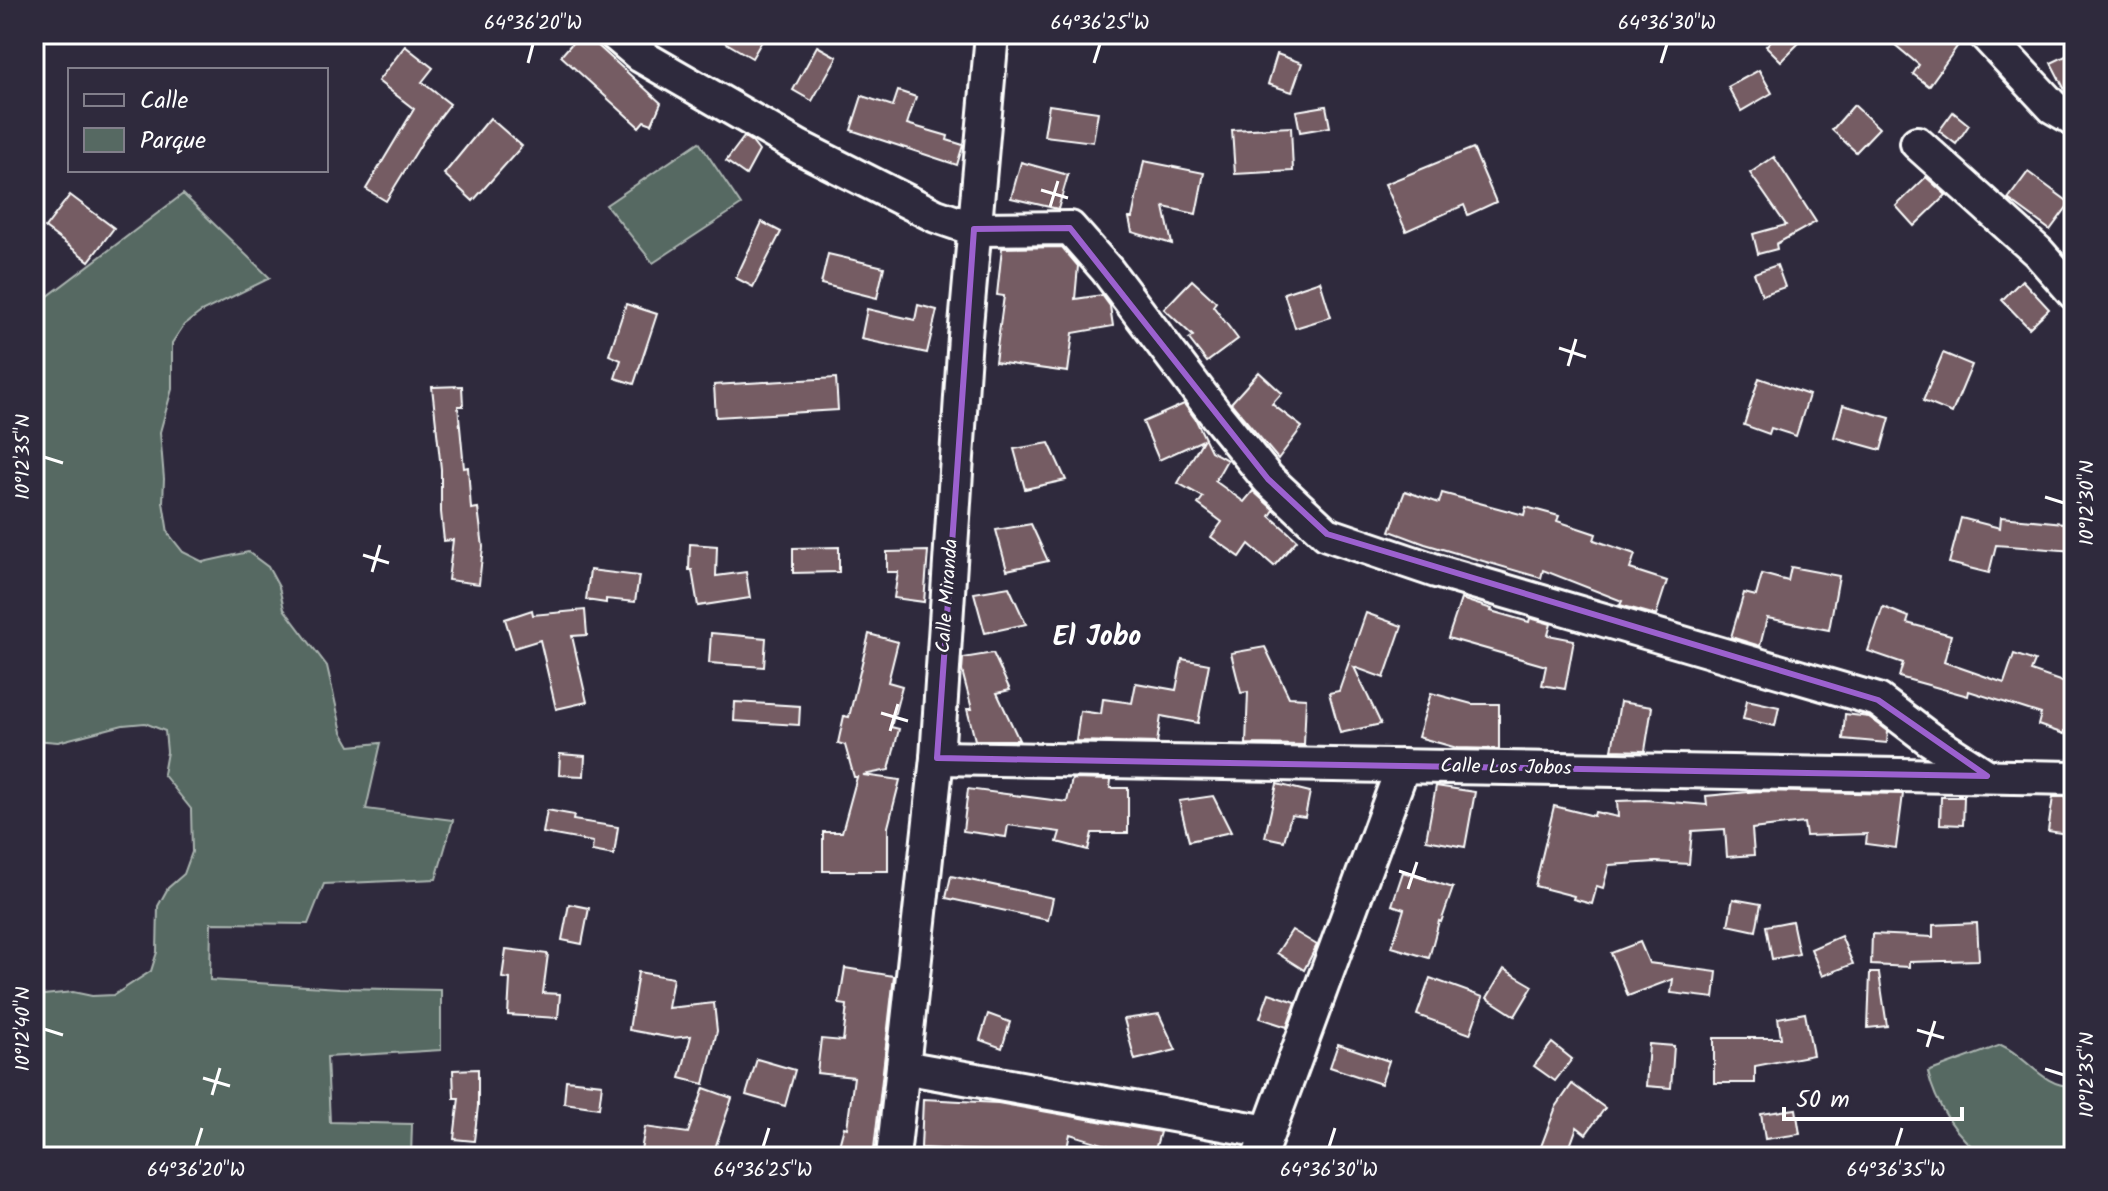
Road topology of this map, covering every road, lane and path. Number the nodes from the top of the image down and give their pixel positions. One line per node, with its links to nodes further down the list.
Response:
1 (615, 34): 6 (street)
2 (992, 34): 6 (street, Calle Miranda)
3 (1985, 34): 4 (street)
4 (2074, 119)
5 (1917, 143): 7 (street)
6 (974, 229): 8 (street, Calle Miranda); 10 (street)
7 (2074, 293)
8 (937, 758): 9 (street, Calle Los Jobos); 12 (street, Calle Miranda)
9 (1403, 766): 10 (street, Calle Los Jobos); 13 (street)
10 (1987, 776): 11 (street, Calle Los Jobos)
11 (2074, 778)
12 (903, 1067): 13 (street); 14 (street, Calle Miranda)
13 (1263, 1144)
14 (893, 1157)

